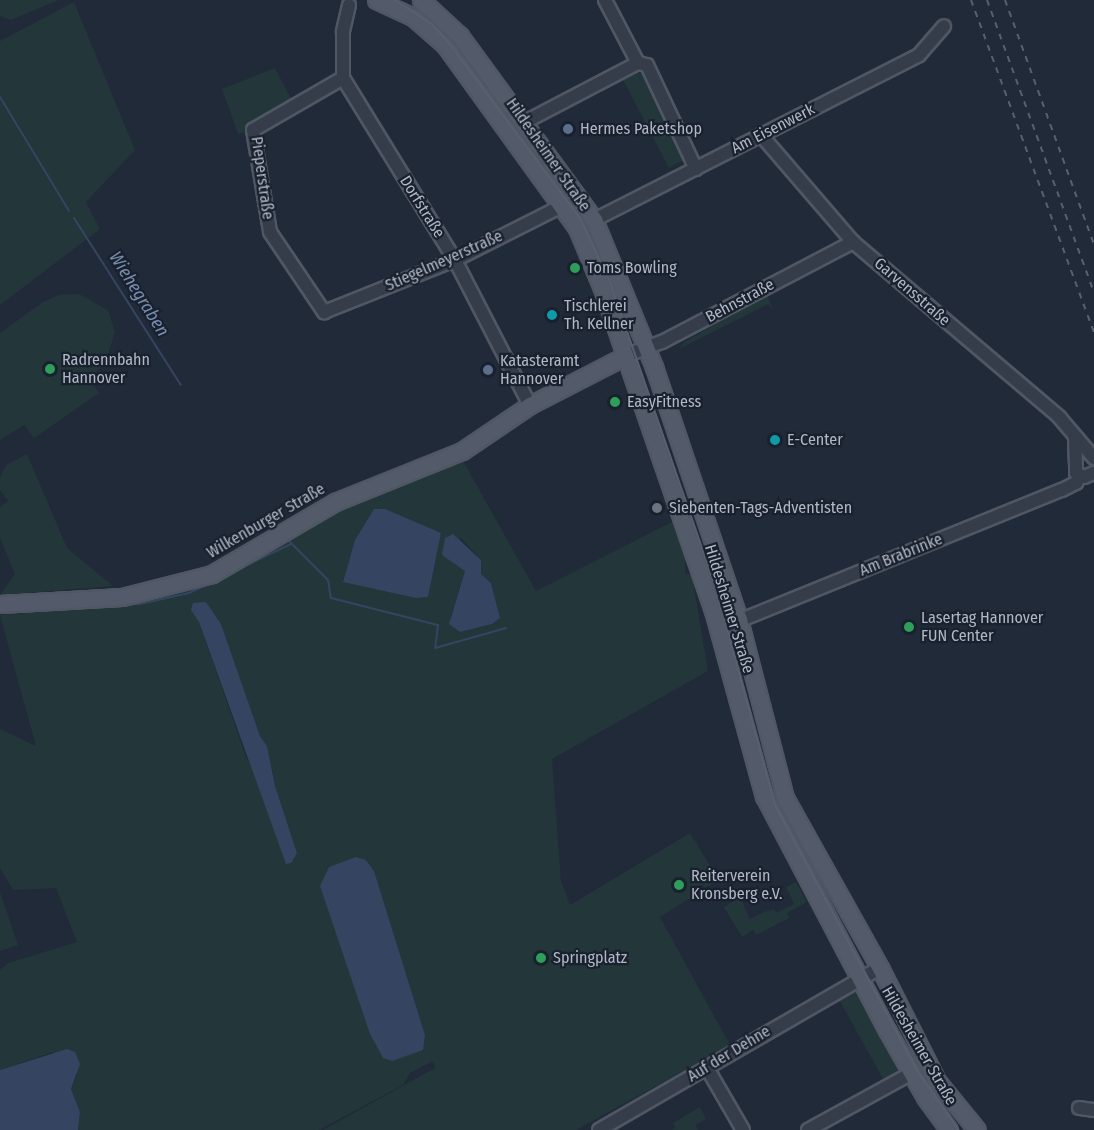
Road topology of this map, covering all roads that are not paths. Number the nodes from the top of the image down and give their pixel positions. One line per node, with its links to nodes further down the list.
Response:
1 (376, 0): 11 (main road, Hildesheimer Straße)
2 (421, 0): 8 (main road, Hildesheimer Straße)
3 (605, 0): 6 (street)
4 (349, 5): 7 (street)
5 (944, 27): 9 (street, Am Eisenwerk)
6 (638, 63): 8 (street); 10 (street)
7 (343, 78): 14 (street, Dorfstraße); 15 (street, Pieperstraße)
8 (523, 123): 12 (main road, Hildesheimer Straße)
9 (761, 135): 10 (street, Am Eisenwerk); 13 (street, Garvensstraße)
10 (696, 169): 12 (street, Am Eisenwerk)
11 (562, 206): 14 (street, Stiegelmeyerstraße); 17 (main road, Hildesheimer Straße)
12 (594, 220): 16 (main road, Hildesheimer Straße)
13 (853, 242): 16 (street, Behnstraße); 19 (street, Garvensstraße)
14 (454, 260): 15 (street, Stiegelmeyerstraße); 18 (street, Dorfstraße)
15 (324, 312)
16 (646, 348): 17 (street, Behnstraße); 24 (main road, Hildesheimer Straße)
17 (625, 356): 18 (main road, Wilkenburger Straße); 25 (main road, Hildesheimer Straße)
18 (530, 405): 23 (main road, Wilkenburger Straße)
19 (1075, 438): 20 (street, Garvensstraße); 22 (street)
20 (1094, 458)
21 (1094, 473): 22 (street)
22 (1080, 476): 24 (street, Am Brabrinke)
23 (0, 604)
24 (739, 620): 25 (street, Am Brabrinke); 26 (main road, Hildesheimer Straße)
25 (719, 629): 27 (main road, Hildesheimer Straße)
26 (880, 968): 27 (street, Hildesheimer Straße); 36 (main road, Hildesheimer Straße)
27 (859, 979): 28 (street, Auf der Dehne); 29 (main road, Hildesheimer Straße)
28 (707, 1068): 32 (street, Auf der Dehne); 33 (street)
29 (912, 1073): 34 (street); 35 (main road, Hildesheimer Straße)
30 (1079, 1108): 31 (street)
31 (1094, 1110)
32 (605, 1129)
33 (743, 1130)
34 (808, 1130)
35 (949, 1130)
36 (976, 1130)

